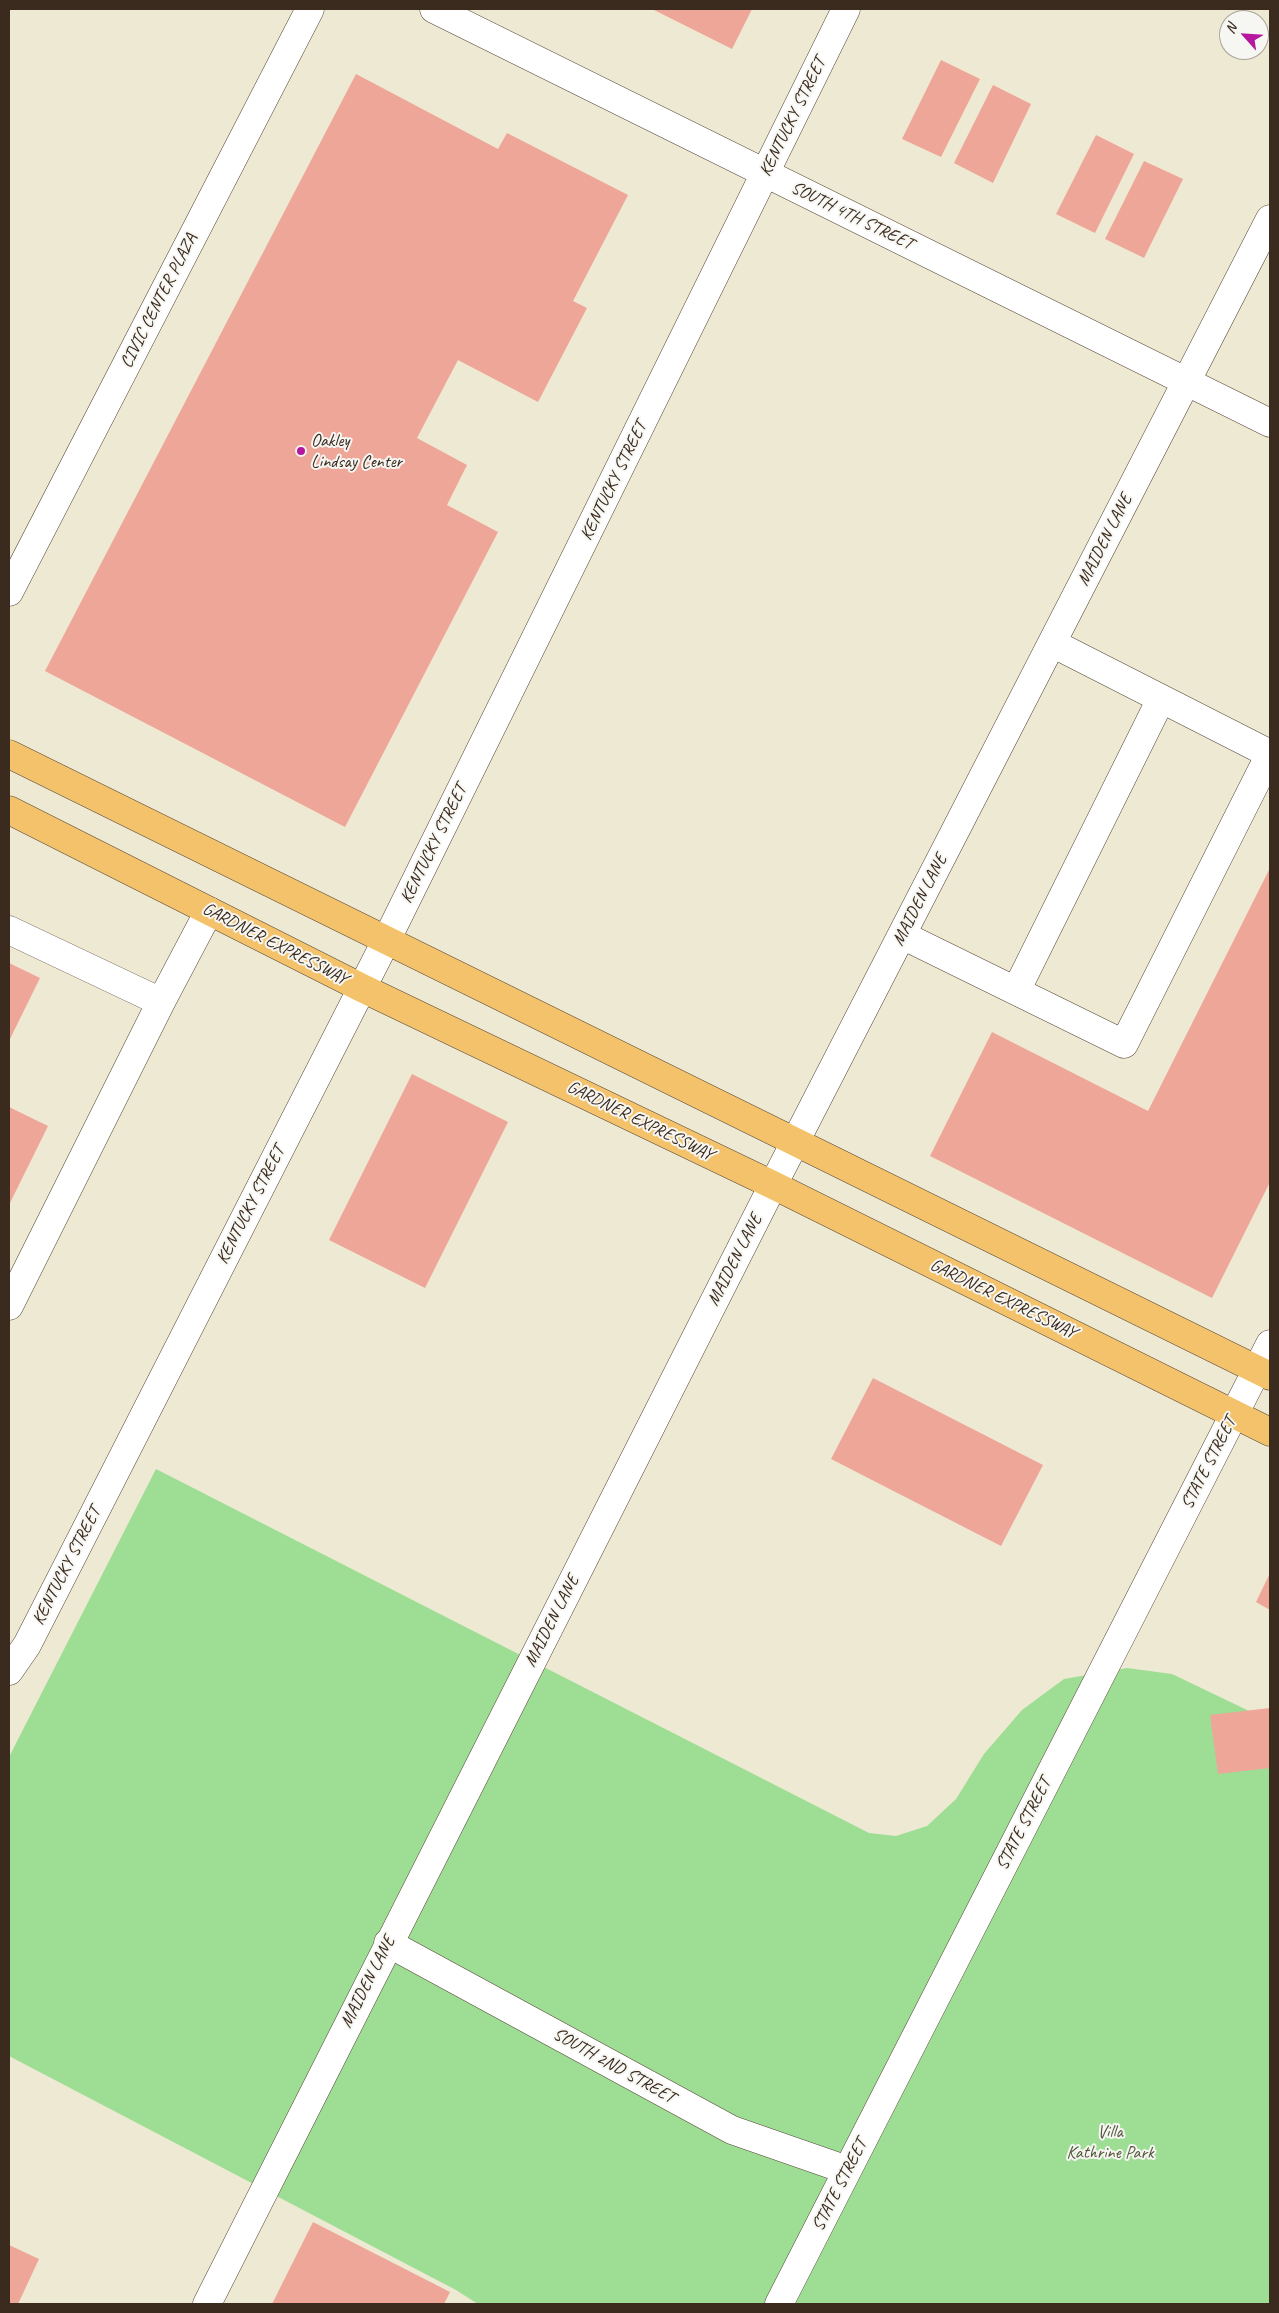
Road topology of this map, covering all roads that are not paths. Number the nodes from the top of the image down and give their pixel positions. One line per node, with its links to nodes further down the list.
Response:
1 (310, 9): 8 (street, CIVIC CENTER PLAZA)
2 (434, 9): 4 (street, SOUTH 4TH STREET)
3 (846, 9): 4 (street, KENTUCKY STREET)
4 (766, 174): 6 (street, SOUTH 4TH STREET); 16 (street, KENTUCKY STREET)
5 (1270, 219): 6 (street, MAIDEN LANE)
6 (1186, 382): 7 (street, SOUTH 4TH STREET); 9 (street, MAIDEN LANE)
7 (1270, 423)
8 (9, 592)
9 (1052, 644): 10 (street); 15 (street, MAIDEN LANE)
10 (1161, 699): 18 (street); 18 (street)
11 (9, 754): 16 (main road)
12 (9, 810): 13 (main road, GARDNER EXPRESSWAY)
13 (209, 911): 17 (main road, GARDNER EXPRESSWAY); 19 (street)
14 (9, 930): 19 (street)
15 (902, 935): 18 (street); 20 (street, MAIDEN LANE)
16 (387, 940): 17 (street, KENTUCKY STREET); 20 (main road)
17 (362, 988): 21 (main road, GARDNER EXPRESSWAY); 27 (street, KENTUCKY STREET)
18 (1016, 992)
19 (161, 1002): 22 (street)
20 (796, 1142): 21 (street, MAIDEN LANE); 24 (main road)
21 (773, 1185): 25 (main road, GARDNER EXPRESSWAY); 28 (street, MAIDEN LANE)
22 (9, 1306)
23 (1270, 1344): 24 (street, STATE STREET)
24 (1264, 1373): 25 (street, STATE STREET)
25 (1234, 1414): 26 (main road, GARDNER EXPRESSWAY); 29 (street, STATE STREET)
26 (1270, 1432)
27 (9, 1671)
28 (388, 1943): 29 (street, SOUTH 2ND STREET); 30 (street, MAIDEN LANE)
29 (847, 2170): 31 (street, STATE STREET)
30 (207, 2304)
31 (779, 2304)

